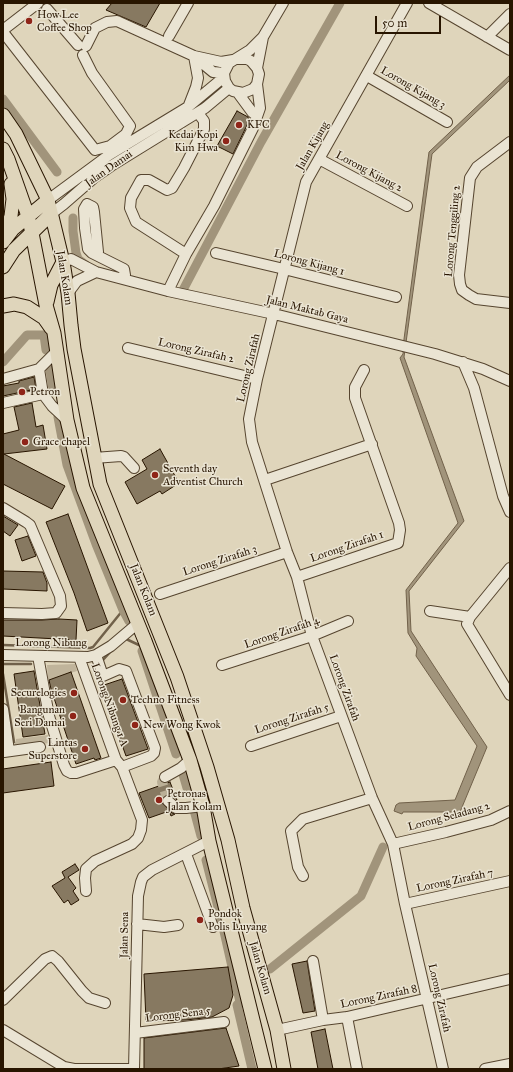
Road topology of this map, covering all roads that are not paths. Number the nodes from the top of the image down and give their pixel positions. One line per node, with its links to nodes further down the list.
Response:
1 (38, 3): 6 (street); 8 (street)
2 (188, 3): 9 (street)
3 (284, 3): 10 (street)
4 (407, 3): 18 (street, Jalan Kijang)
5 (429, 3): 11 (street)
6 (50, 6): 12 (street)
7 (510, 14): 11 (street)
8 (3, 31): 12 (street)
9 (169, 36)
10 (263, 36): 15 (street); 16 (street)
11 (487, 37): 13 (street)
12 (82, 49): 14 (street)
13 (510, 50)
14 (194, 56): 15 (street); 17 (street); 21 (street)
15 (236, 59): 16 (street); 17 (street)
16 (257, 68): 19 (street)
17 (224, 75): 20 (street); 21 (street, Jalan Damai)
18 (367, 76): 25 (street, Lorong Kijang 3); 28 (street, Jalan Kijang)
19 (257, 84): 20 (street); 24 (street)
20 (234, 90): 22 (street, Jalan Damai); 24 (street)
21 (188, 107): 29 (street, Jalan Damai)
22 (198, 113): 31 (street, Jalan Damai); 38 (street)
23 (3, 115): 29 (main road, Jalan Kolam)
24 (257, 116): 38 (street)
25 (447, 122)
26 (510, 142): 47 (street, Lorong Tenggiling 2)
27 (5, 154): 32 (main road, Jalan Kolam); 33 (main road)
28 (319, 159): 30 (street, Lorong Kijang 2); 41 (street, Jalan Kijang)
29 (48, 200): 31 (main road, Jalan Kolam); 32 (main road, Jalan Damai)
30 (407, 206)
31 (51, 214): 34 (main road, Jalan Damai); 39 (main road, Jalan Kolam)
32 (28, 216): 34 (main road, Jalan Kolam); 35 (main road, Jalan Damai)
33 (3, 232)
34 (32, 233): 40 (main road, Jalan Damai); 48 (main road, Jalan Kolam)
35 (3, 242)
36 (216, 253): 41 (street, Lorong Kijang 1)
37 (94, 254): 43 (street)
38 (186, 254): 44 (street)
39 (63, 262): 42 (street, Jalan Maktab Gaya); 45 (main road, Jalan Kolam); 48 (main road)
40 (3, 267)
41 (284, 268): 46 (street, Lorong Kijang 1); 50 (street, Jalan Kijang)
42 (96, 272): 43 (street, Jalan Maktab Gaya); 45 (street)
43 (120, 278): 44 (street, Jalan Maktab Gaya)
44 (168, 292): 50 (street, Jalan Maktab Gaya)
45 (68, 293): 66 (main road, Jalan Kolam)
46 (396, 297)
47 (510, 303)
48 (46, 305): 51 (main road, Jalan Kolam)
49 (3, 306): 51 (main road)
50 (274, 314): 54 (street, Jalan Maktab Gaya); 58 (street, Lorong Zirafah)
51 (54, 333): 53 (main road, Jalan Kolam)
52 (128, 348): 58 (street, Lorong Zirafah 2)
53 (57, 351): 56 (street); 64 (main road, Jalan Kolam)
54 (463, 362): 55 (street, Jalan Maktab Gaya); 61 (street)
55 (483, 369): 60 (street, Jalan Maktab Gaya); 61 (street)
56 (39, 370): 59 (street); 62 (street)
57 (364, 370): 65 (street, Lorong Zirafah 1)
58 (257, 378): 68 (street, Lorong Zirafah)
59 (3, 379)
60 (510, 381)
61 (474, 388): 70 (street)
62 (43, 394): 63 (street); 64 (street)
63 (3, 403)
64 (67, 420): 80 (main road, Jalan Kolam)
65 (372, 444): 68 (street); 73 (street, Lorong Zirafah 1)
66 (94, 458): 67 (street); 74 (main road, Jalan Kolam)
67 (134, 468)
68 (265, 480): 71 (street, Lorong Zirafah)
69 (3, 508): 77 (street)
70 (510, 512)
71 (287, 552): 73 (street, Lorong Zirafah); 75 (street, Lorong Zirafah 3)
72 (510, 568): 78 (street)
73 (297, 576): 81 (street, Lorong Zirafah)
74 (145, 594): 80 (main road); 102 (main road, Jalan Kolam)
75 (160, 594)
76 (430, 611): 78 (street)
77 (3, 613)
78 (470, 618): 89 (street)
79 (348, 621): 81 (street, Lorong Zirafah 4)
80 (137, 624): 82 (street, Lorong Nibung); 95 (main road, Jalan Kolam)
81 (312, 636): 86 (street, Lorong Zirafah 4); 91 (street, Lorong Zirafah)
82 (96, 654): 85 (street, Lorong Nibung); 87 (street)
83 (3, 655): 84 (street, Lorong Nibung)
84 (38, 656): 85 (street, Lorong Nibung); 96 (street, Lorong Nibung 1 A)
85 (79, 657): 88 (street, Lorong Nibung 1 A)
86 (222, 665)
87 (103, 676): 88 (street); 96 (street)
88 (87, 680): 96 (street, Lorong Nibung 1 A)
89 (510, 695)
90 (3, 709): 94 (street)
91 (341, 716): 92 (street, Lorong Zirafah 5); 98 (street, Lorong Zirafah)
92 (251, 746)
93 (40, 747): 94 (street)
94 (6, 752)
95 (190, 760): 97 (street); 100 (main road, Jalan Kolam)
96 (119, 763): 108 (street)
97 (165, 777)
98 (372, 798): 104 (street, Lorong Zirafah); 106 (street)
99 (168, 801): 100 (street)
100 (203, 806): 103 (main road, Jalan Kolam)
101 (510, 811): 104 (street, Lorong Seladang 2)
102 (222, 819): 103 (main road); 122 (main road, Jalan Kolam)
103 (209, 841): 105 (street, Jalan Sena); 125 (main road, Jalan Kolam)
104 (394, 844): 109 (street, Lorong Zirafah)
105 (186, 854): 110 (street, Jalan Sena); 112 (street)
106 (303, 876)
107 (510, 881): 109 (street, Lorong Zirafah 7)
108 (86, 890)
109 (405, 904): 115 (street, Lorong Zirafah)
110 (138, 924): 111 (street); 123 (street, Jalan Sena)
111 (178, 925)
112 (213, 927)
113 (313, 961): 119 (street)
114 (510, 979): 115 (street, Lorong Zirafah 8)
115 (426, 999): 118 (street, Lorong Zirafah 8); 130 (street, Lorong Zirafah)
116 (3, 1000): 117 (street)
117 (105, 1003)
118 (347, 1017): 119 (street, Lorong Zirafah 8); 129 (street)
119 (323, 1020): 122 (street, Lorong Zirafah 8)
120 (224, 1022): 123 (street, Lorong Sena 5)
121 (3, 1030): 126 (street)
122 (277, 1030): 125 (main road); 128 (main road, Jalan Kolam)
123 (135, 1033): 127 (street, Jalan Sena)
124 (510, 1064): 131 (street)
125 (265, 1068)
126 (129, 1069)
127 (134, 1069)
128 (284, 1069)
129 (357, 1069)
130 (443, 1069)
131 (485, 1069)

